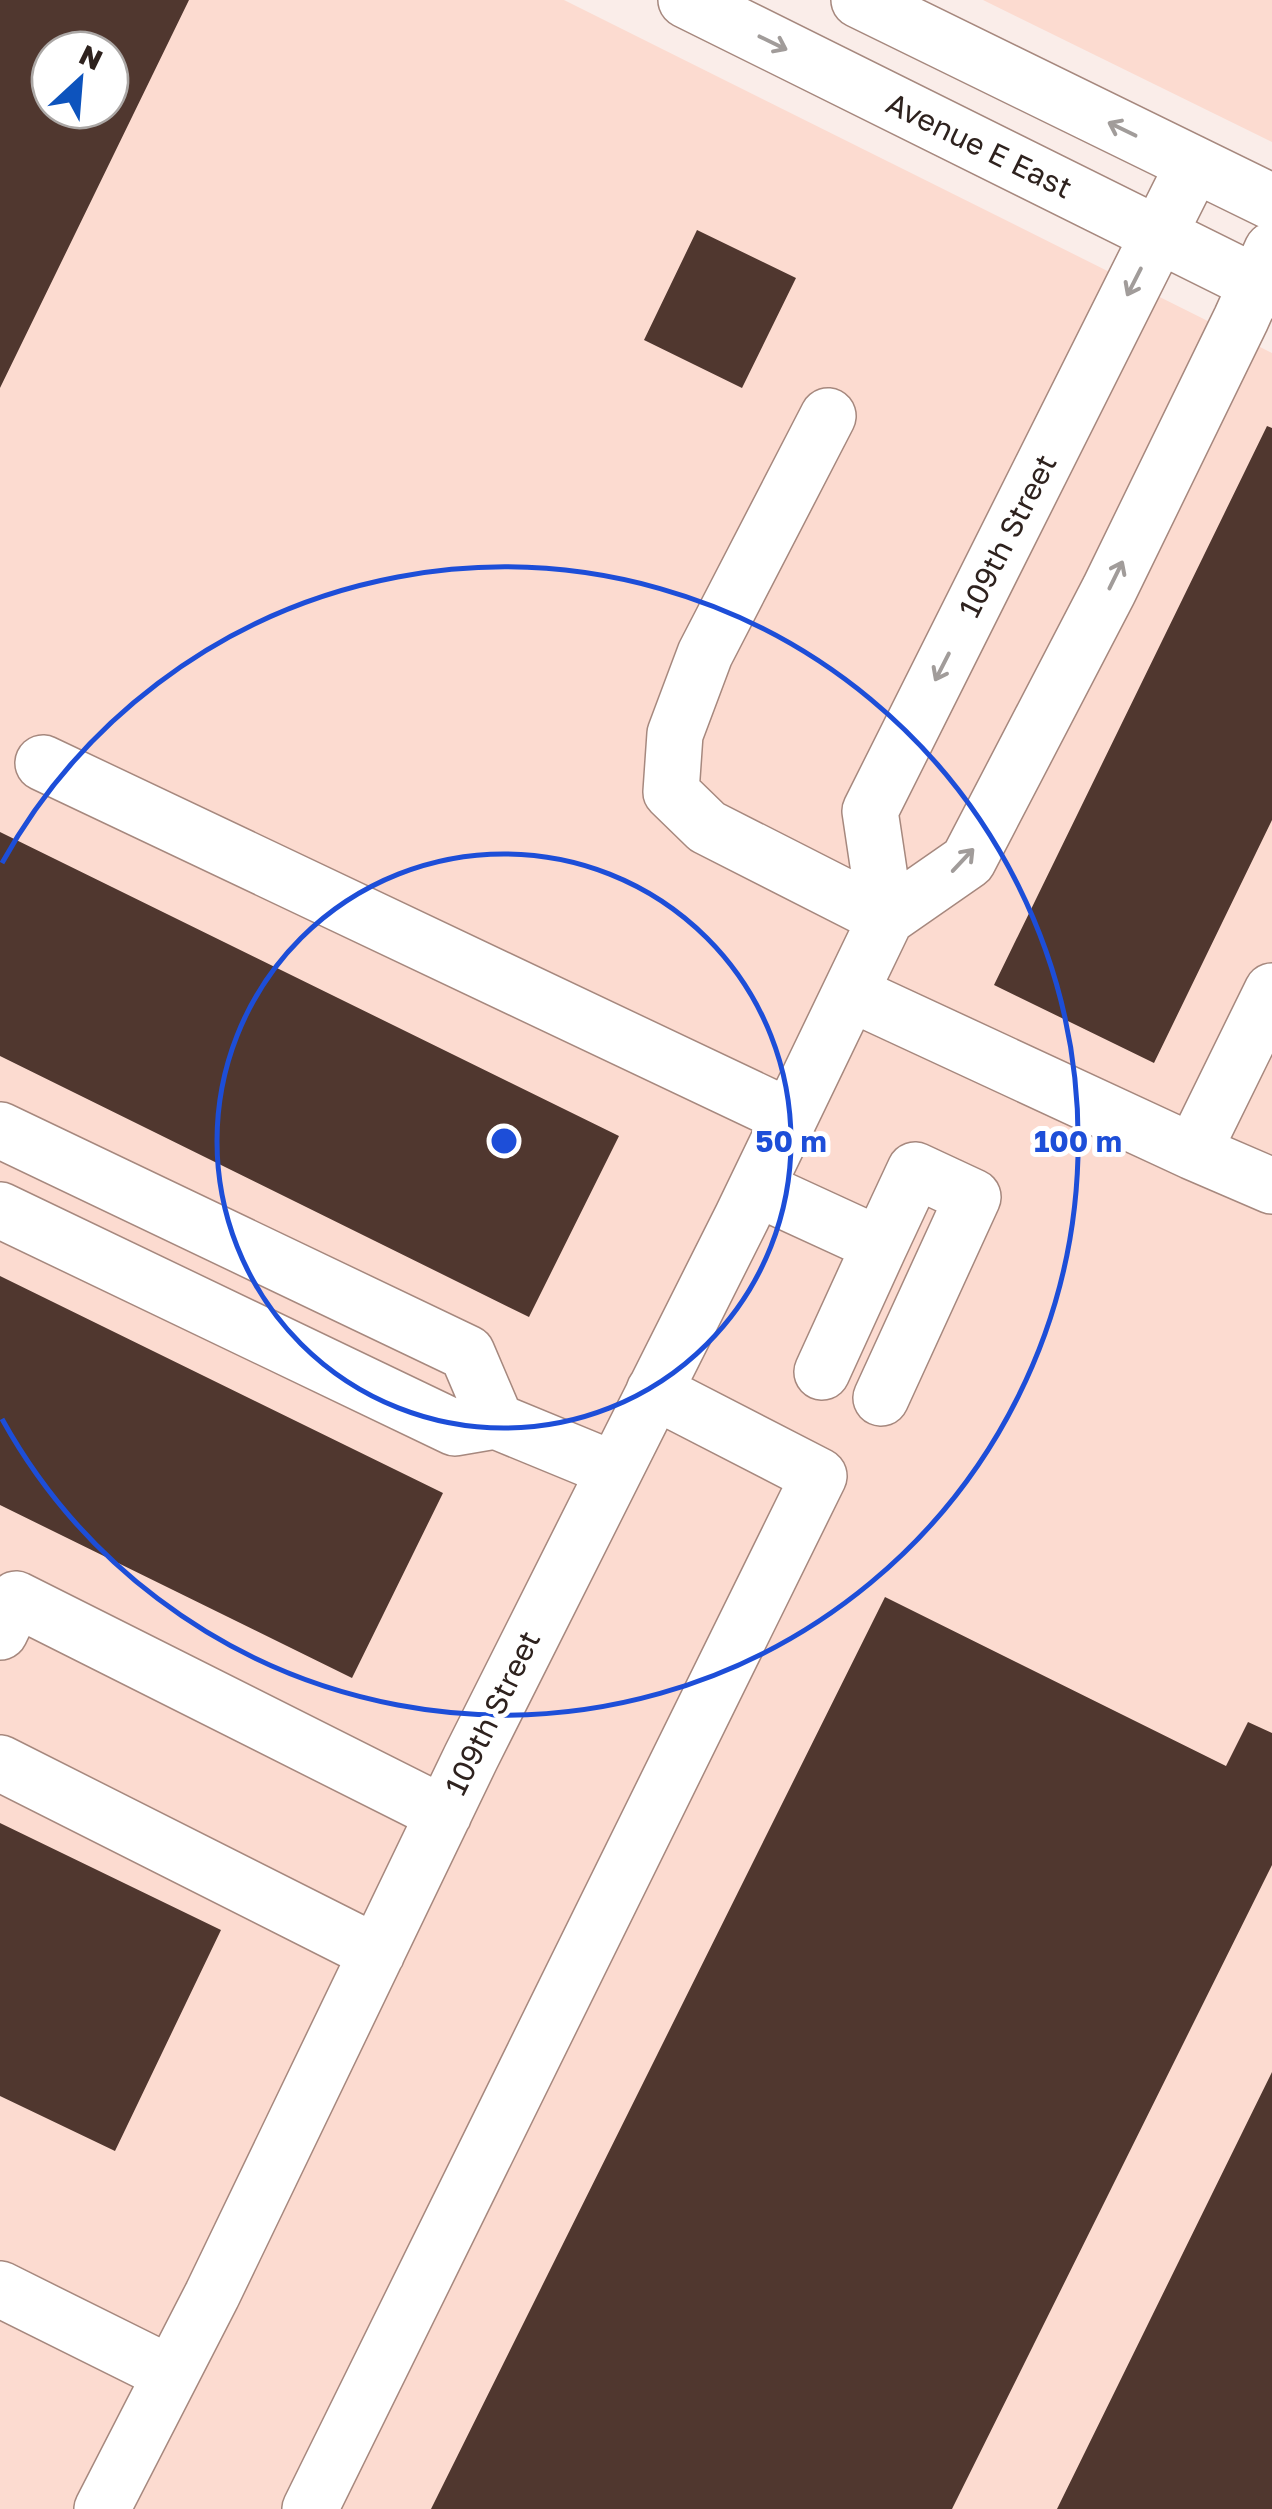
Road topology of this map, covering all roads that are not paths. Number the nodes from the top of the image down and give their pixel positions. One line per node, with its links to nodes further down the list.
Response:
1 (686, 0): 5 (street, Avenue E East, one-way to 5)
2 (859, 0): 3 (street, one-way to 2)
3 (1194, 164): 4 (street); 5 (street, 109th Street)
4 (1272, 202)
5 (1159, 235): 6 (street, Avenue E East); 9 (street, 109th Street, one-way to 9)
6 (1267, 275): 9 (street, 109th Street, one-way to 6)
7 (828, 416): 9 (street)
8 (43, 763): 12 (street)
9 (886, 918): 11 (street, 109th Street)
10 (1272, 991): 14 (street)
11 (850, 994): 12 (street, 109th Street); 14 (street)
12 (790, 1117): 16 (street, 109th Street)
13 (0, 1130): 22 (street)
14 (1193, 1152): 15 (street)
15 (1272, 1186)
16 (756, 1188): 18 (street); 20 (street, 109th Street)
17 (0, 1210): 22 (street)
18 (880, 1245): 19 (street); 21 (street)
19 (822, 1372)
20 (654, 1391): 23 (street, 109th Street); 31 (street)
21 (881, 1398)
22 (496, 1421): 23 (street)
23 (615, 1470): 26 (street, 109th Street)
24 (0, 1632): 26 (street)
25 (0, 1763): 27 (street)
26 (444, 1814): 27 (street, 109th Street)
27 (377, 1953): 29 (street, 109th Street)
28 (0, 2289): 29 (street)
29 (171, 2374): 30 (street, 109th Street)
30 (102, 2509)
31 (310, 2509)

